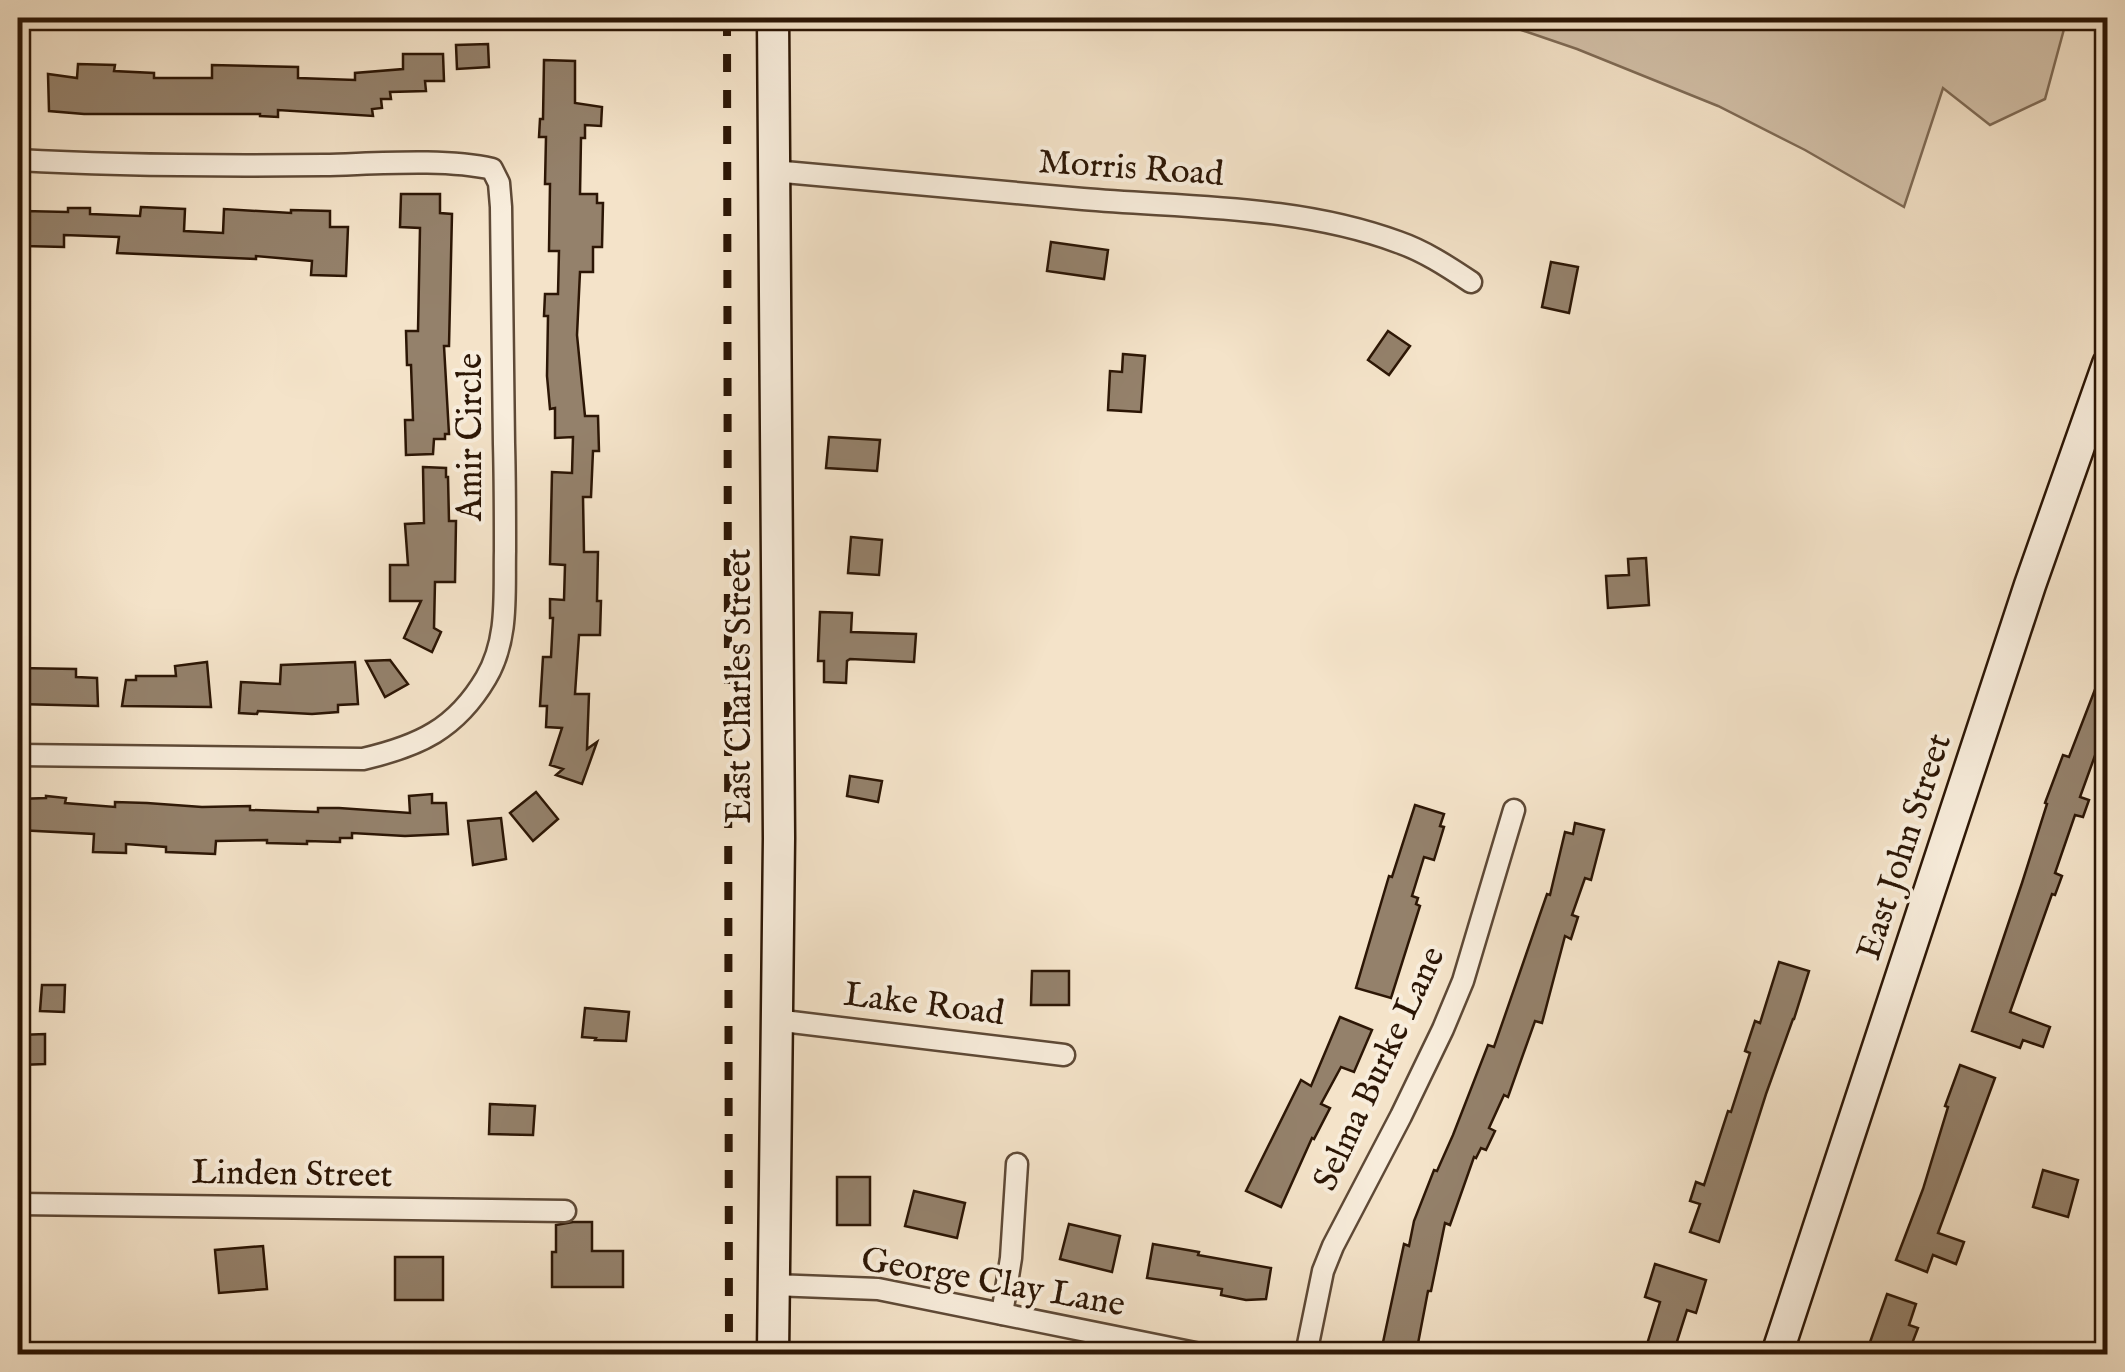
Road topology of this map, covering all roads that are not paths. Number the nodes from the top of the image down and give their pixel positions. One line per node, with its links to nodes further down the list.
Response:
1 (772, 18): 3 (street, East Charles Street)
2 (18, 160): 6 (street, Amir Circle)
3 (774, 172): 4 (street, Morris Road); 8 (street, East Charles Street)
4 (1470, 282)
5 (2108, 364): 18 (street, East John Street)
6 (18, 755)
7 (1514, 810): 17 (street, Selma Burke Lane)
8 (776, 1020): 9 (street, Lake Road); 13 (street, East Charles Street)
9 (1064, 1055)
10 (1017, 1164): 14 (street)
11 (18, 1204): 12 (street, Linden Street)
12 (565, 1211)
13 (773, 1285): 14 (street, George Clay Lane); 15 (street, East Charles Street)
14 (1002, 1314): 16 (street, George Clay Lane)
15 (773, 1354)
16 (1200, 1354)
17 (1306, 1354)
18 (1777, 1354)

